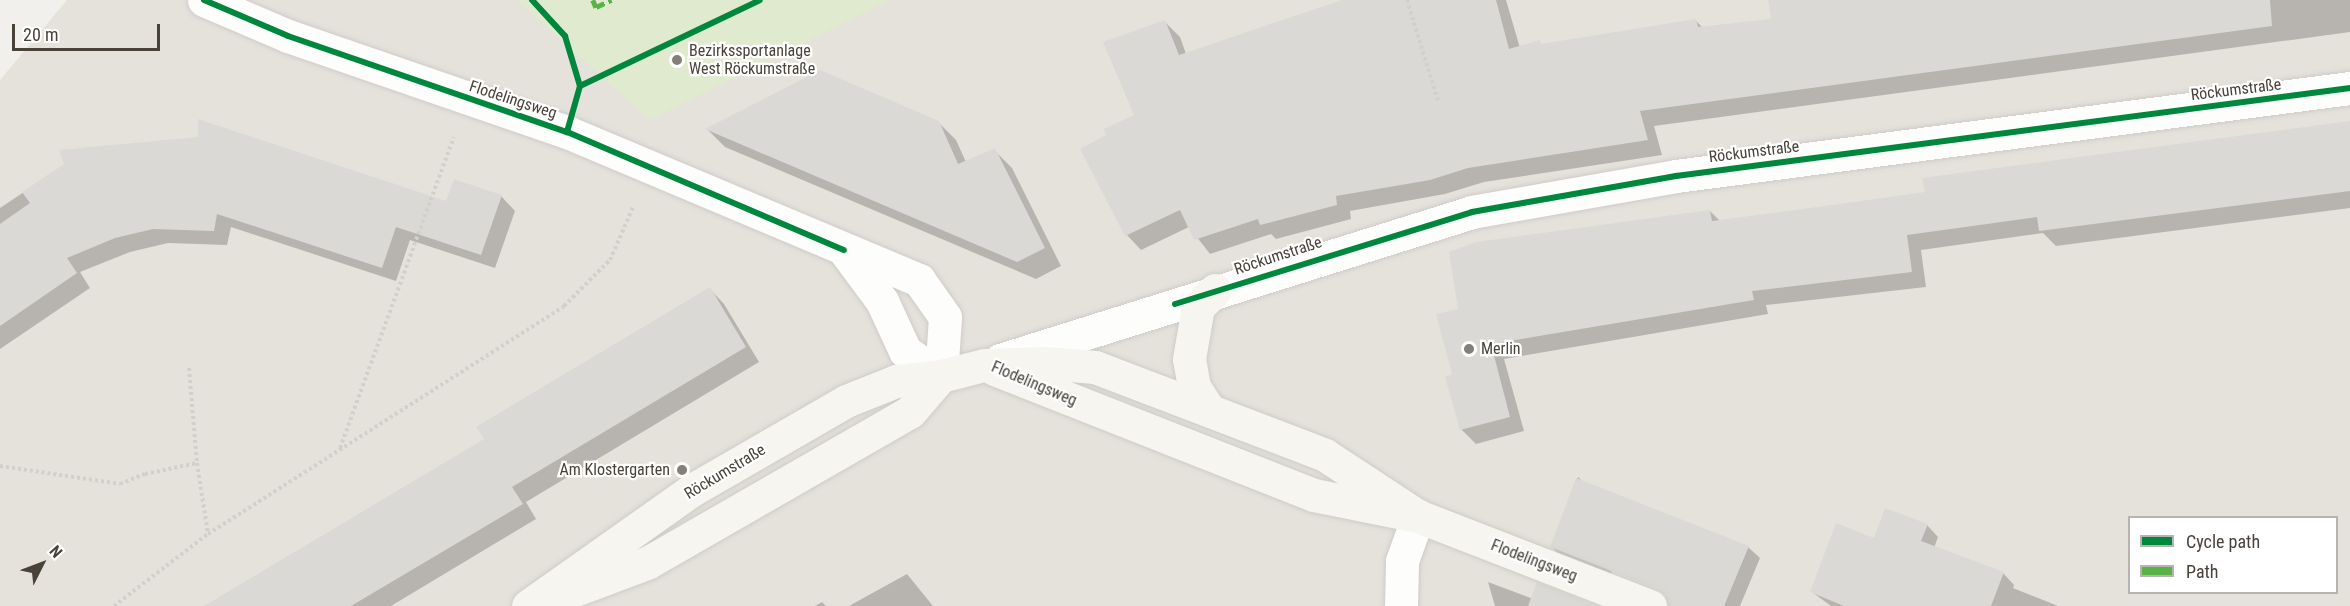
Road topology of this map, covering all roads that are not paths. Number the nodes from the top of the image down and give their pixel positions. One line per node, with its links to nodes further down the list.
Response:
1 (204, 0): 3 (street, Flodelingsweg)
2 (2350, 88): 4 (street, Röckumstraße)
3 (844, 250): 6 (street, Flodelingsweg); 6 (street, Flodelingsweg)
4 (1215, 290): 5 (street, Röckumstraße); 7 (street)
5 (984, 365): 6 (street, Röckumstraße); 7 (street, Flodelingsweg); 8 (street, Flodelingsweg)
6 (941, 376): 9 (street, Röckumstraße)
7 (1209, 410): 8 (street, Flodelingsweg)
8 (1418, 516): 10 (street); 11 (street, Flodelingsweg)
9 (529, 606)
10 (1401, 606)
11 (1650, 606)

